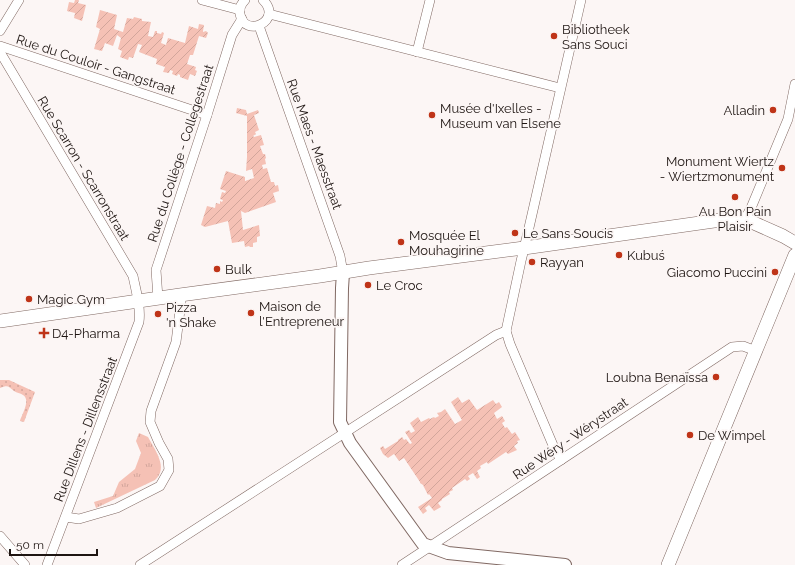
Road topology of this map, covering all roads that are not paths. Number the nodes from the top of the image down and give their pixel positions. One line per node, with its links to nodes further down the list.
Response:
1 (19, 0): 11 (street)
2 (202, 0): 7 (street)
3 (245, 0): 7 (street)
4 (264, 0): 8 (street)
5 (430, 0): 14 (street)
6 (580, 0): 16 (street)
7 (240, 10): 9 (street)
8 (269, 14): 10 (street); 14 (street)
9 (242, 19): 10 (street); 17 (street, Rue du Collège - Collegestraat)
10 (259, 26): 22 (street, Rue Maes - Maesstraat)
11 (0, 31)
12 (0, 46): 17 (street, Rue du Couloir - Gangstraat)
13 (0, 52): 25 (street, Rue Scarron - Scarronstraat)
14 (417, 52): 16 (street)
15 (795, 84): 18 (street)
16 (560, 88): 20 (street)
17 (207, 115): 24 (street, Rue du Collège - Collegestraat)
18 (745, 220): 19 (main road); 20 (main road)
19 (795, 243)
20 (524, 248): 22 (main road); 27 (street)
21 (795, 255): 28 (main road)
22 (343, 273): 23 (main road); 29 (street)
23 (180, 295): 24 (main road); 31 (street)
24 (158, 298): 25 (main road)
25 (138, 301): 26 (main road); 31 (street, Rue Dillens - Dillensstraat)
26 (0, 321)
27 (506, 332): 29 (street); 30 (street)
28 (756, 351): 30 (street, Rue Wéry - Wérystraat); 39 (main road)
29 (346, 433): 33 (street); 36 (street)
30 (561, 460): 33 (street, Rue Wéry - Wérystraat)
31 (66, 517): 35 (street, Rue Dillens - Dillensstraat)
32 (0, 536): 34 (street)
33 (430, 547): 37 (street, Rue Wéry - Wérystraat); 38 (street)
34 (25, 565)
35 (47, 565)
36 (140, 565)
37 (402, 565)
38 (564, 565)
39 (668, 565)

